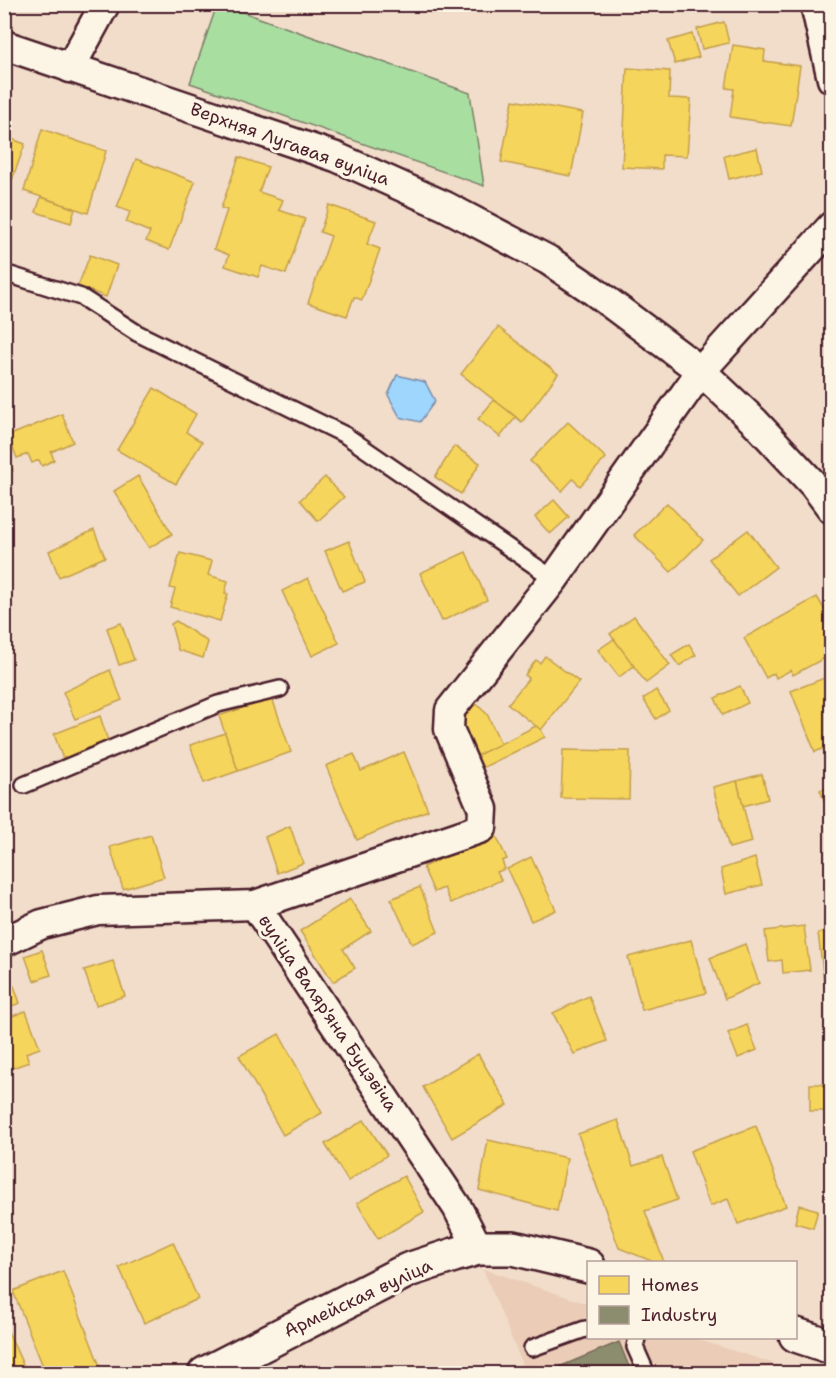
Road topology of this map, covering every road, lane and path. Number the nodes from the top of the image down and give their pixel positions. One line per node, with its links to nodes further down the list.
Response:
1 (105, 4): 4 (street)
2 (815, 4): 5 (street)
3 (4, 45): 4 (street, Верхняя Лугавая вуліца)
4 (70, 68): 8 (street, Верхняя Лугавая вуліца)
5 (831, 79)
6 (831, 226): 8 (street)
7 (4, 273): 10 (lane)
8 (701, 372): 9 (street, Верхняя Лугавая вуліца); 10 (street)
9 (831, 509)
10 (554, 579): 13 (street)
11 (280, 689): 12 (lane)
12 (24, 785)
13 (255, 904): 14 (street, вуліца Валяр'яна Буцэвіча); 15 (street, вуліца Валяр'яна Буцэвіча)
14 (4, 942)
15 (478, 1248): 16 (street, Армейская вуліца); 22 (street, Армейская вуліца)
16 (587, 1266)
17 (587, 1329): 21 (lane)
18 (797, 1336): 20 (street)
19 (634, 1339): 23 (lane)
20 (831, 1347)
21 (532, 1348)
22 (205, 1374)
23 (647, 1374)

